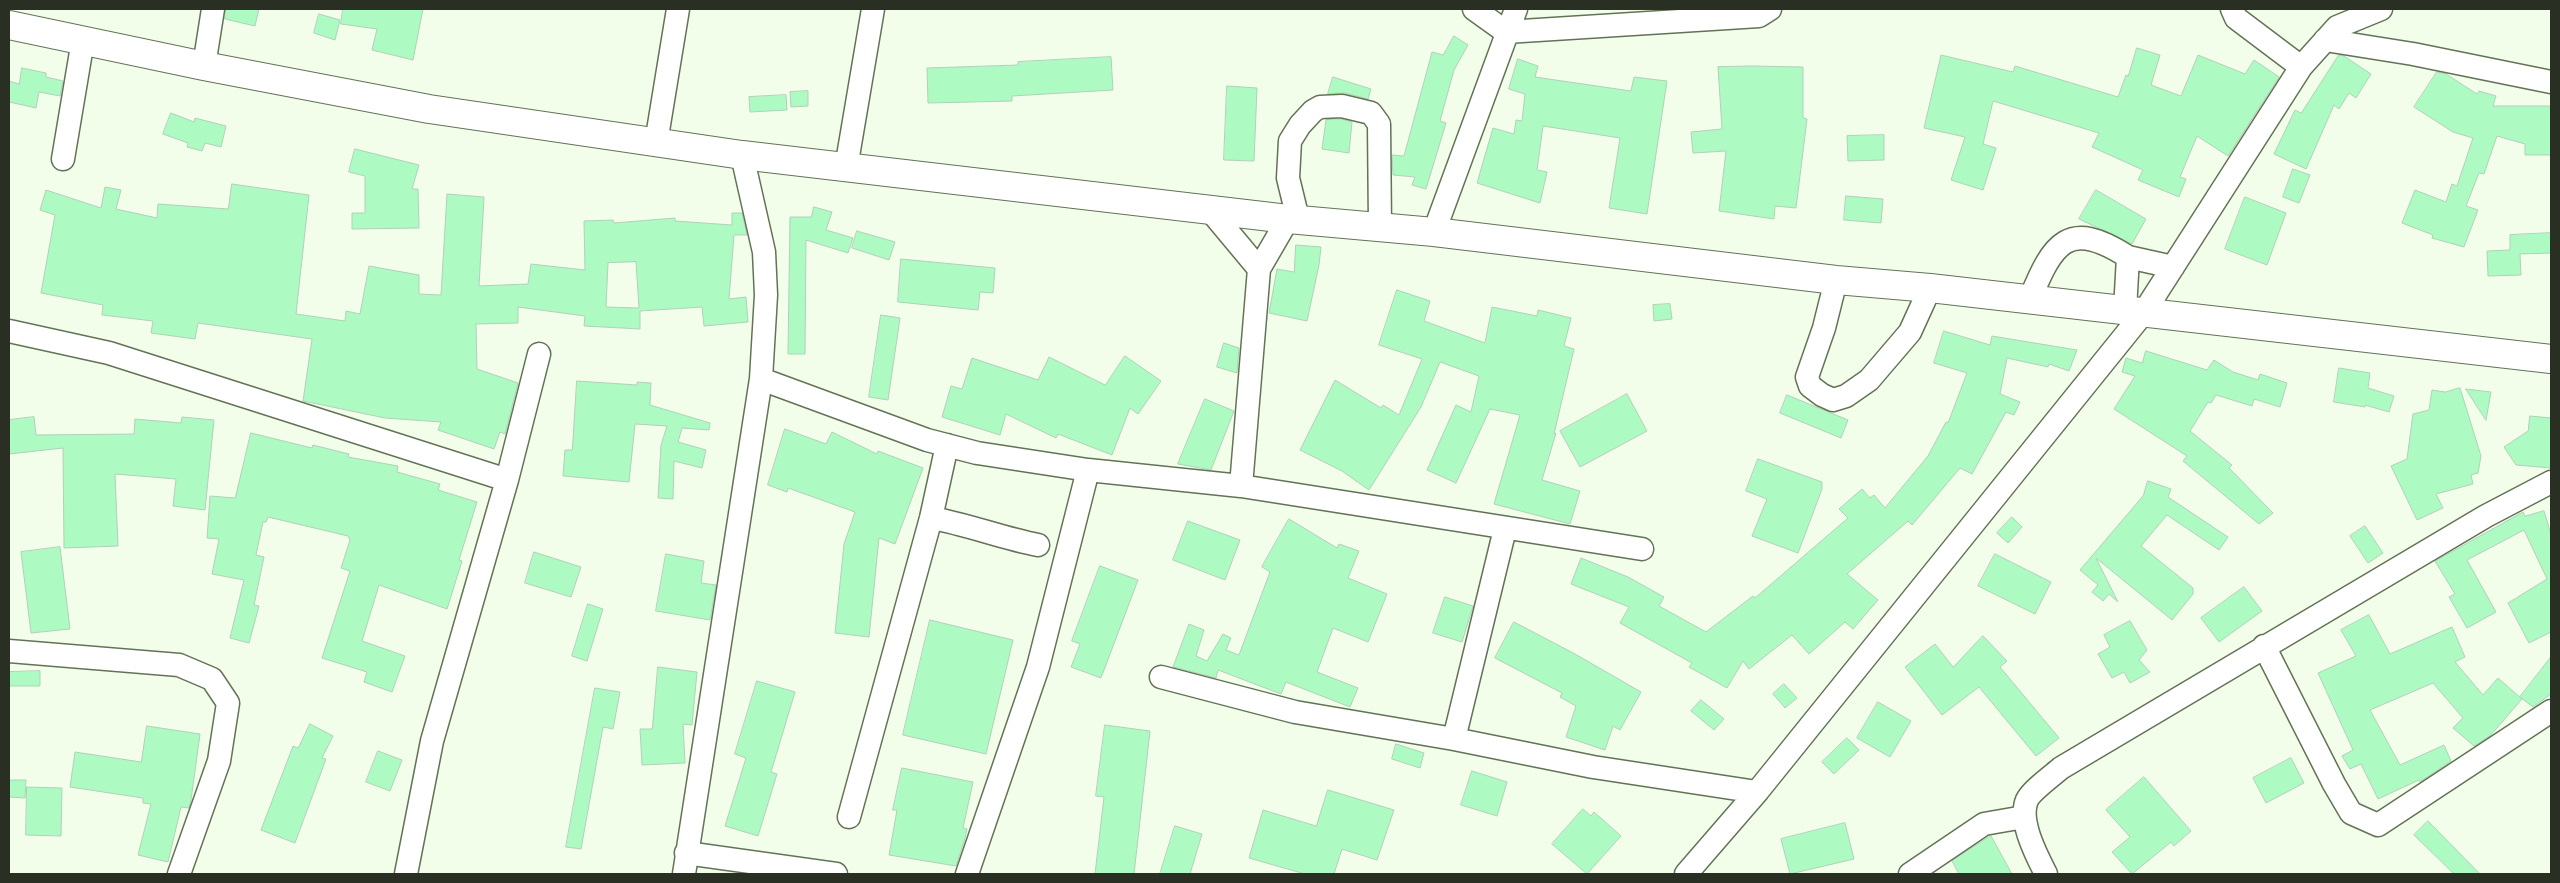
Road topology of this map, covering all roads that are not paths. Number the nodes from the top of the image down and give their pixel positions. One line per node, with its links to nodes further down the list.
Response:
1 (213, 9): 13 (street)
2 (678, 9): 16 (street)
3 (873, 9): 19 (street)
4 (1474, 9): 10 (street)
5 (1516, 9): 10 (street)
6 (1770, 9): 10 (street)
7 (2232, 9): 14 (street)
8 (2381, 9): 12 (street)
9 (9, 25): 11 (main road)
10 (1506, 32): 23 (street)
11 (83, 40): 13 (main road); 18 (street)
12 (2325, 40): 14 (street); 15 (street)
13 (204, 66): 16 (main road)
14 (2301, 67): 25 (street)
15 (2551, 82)
16 (656, 142): 17 (main road)
17 (742, 155): 19 (main road); 34 (street)
18 (63, 159)
19 (846, 168): 20 (main road)
20 (1209, 209): 21 (main road); 26 (street)
21 (1293, 219): 22 (main road); 22 (street); 26 (street)
22 (1380, 227): 23 (main road)
23 (1434, 232): 27 (main road)
24 (2128, 257): 25 (street); 29 (street); 30 (street)
25 (2173, 267): 30 (street)
26 (1259, 269): 39 (street)
27 (1836, 280): 28 (main road); 28 (street)
28 (1930, 288): 29 (main road)
29 (2030, 299): 30 (main road)
30 (2134, 311): 33 (main road); 49 (street)
31 (9, 331): 37 (street)
32 (539, 354): 37 (street)
33 (2551, 359)
34 (761, 379): 35 (street); 52 (street)
35 (947, 445): 36 (street); 40 (street)
36 (1088, 470): 39 (street); 56 (street)
37 (507, 480): 54 (street)
38 (2551, 482): 44 (street)
39 (1241, 486): 41 (street)
40 (931, 518): 42 (street); 50 (street)
41 (1505, 529): 43 (street); 48 (street)
42 (1038, 545)
43 (1642, 549)
44 (2264, 646): 47 (street); 51 (street)
45 (9, 651): 53 (street)
46 (1161, 677): 48 (street)
47 (2551, 711)
48 (1454, 739): 49 (street)
49 (1757, 792): 57 (street)
50 (849, 817)
51 (2024, 817): 58 (street); 59 (street)
52 (685, 864): 55 (street)
53 (179, 874)
54 (406, 874)
55 (836, 874)
56 (967, 874)
57 (1686, 874)
58 (1910, 874)
59 (2046, 874)

